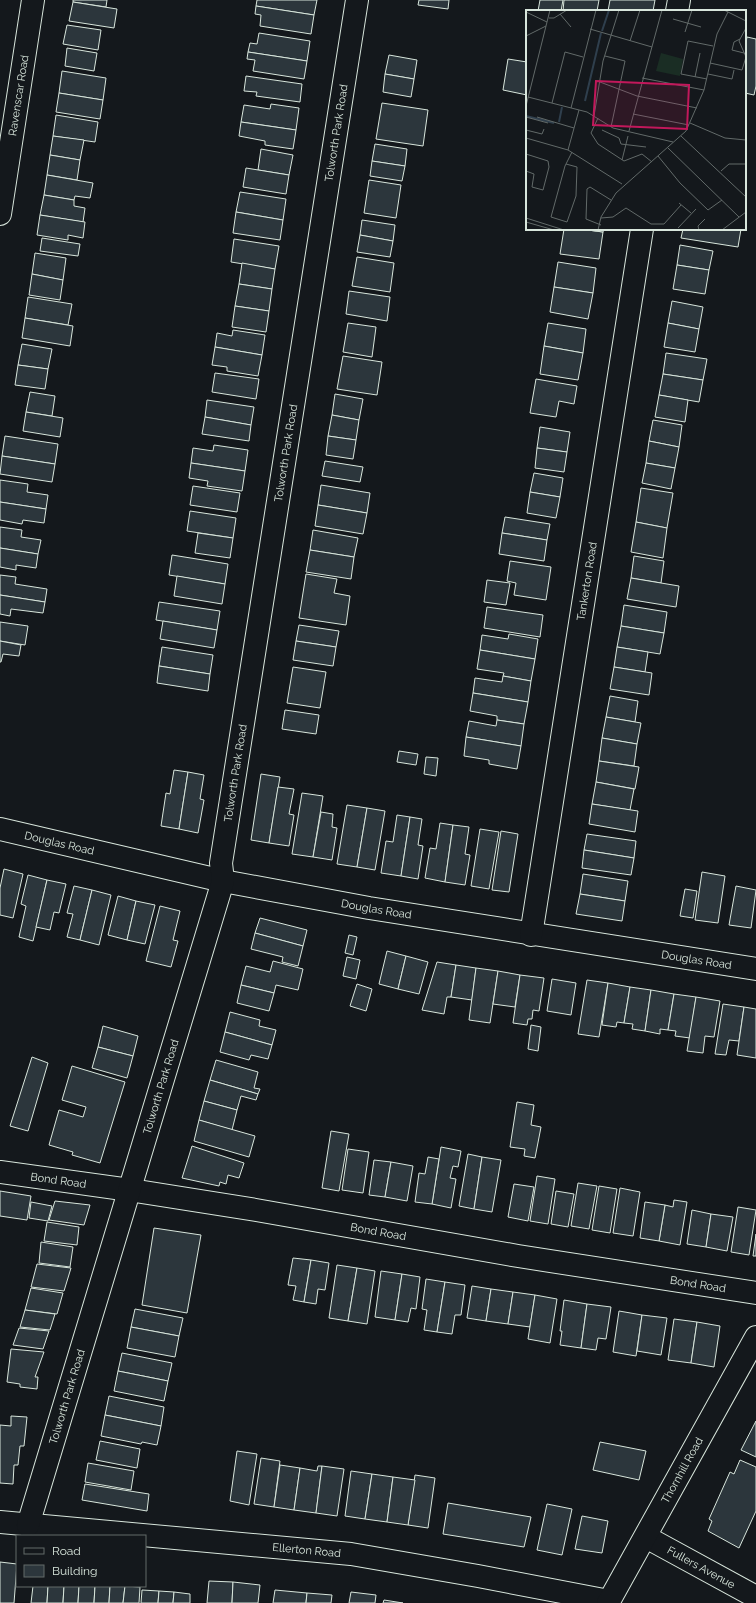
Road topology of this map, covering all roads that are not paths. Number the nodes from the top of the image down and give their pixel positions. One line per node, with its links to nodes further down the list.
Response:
1 (33, 0): 5 (street, Ravenscar Road)
2 (357, 0): 8 (street, Tolworth Park Road)
3 (679, 0): 4 (street)
4 (677, 10)
5 (0, 214)
6 (642, 230): 9 (street, Tankerton Road)
7 (0, 829): 8 (street, Douglas Road)
8 (223, 880): 9 (street, Douglas Road); 12 (street, Tolworth Park Road)
9 (531, 934): 10 (street, Douglas Road)
10 (756, 969)
11 (0, 1172): 12 (street, Bond Road)
12 (130, 1190): 13 (street, Bond Road); 16 (street, Tolworth Park Road)
13 (756, 1293)
14 (756, 1337): 19 (street, Thornhill Road)
15 (0, 1522): 16 (street, Ellerton Road)
16 (28, 1525): 17 (street, Ellerton Road)
17 (139, 1535)
18 (146, 1536): 21 (street, Ellerton Road)
19 (646, 1537): 20 (street, Fullers Avenue); 21 (street, Thornhill Road)
20 (756, 1597)
21 (609, 1602)

